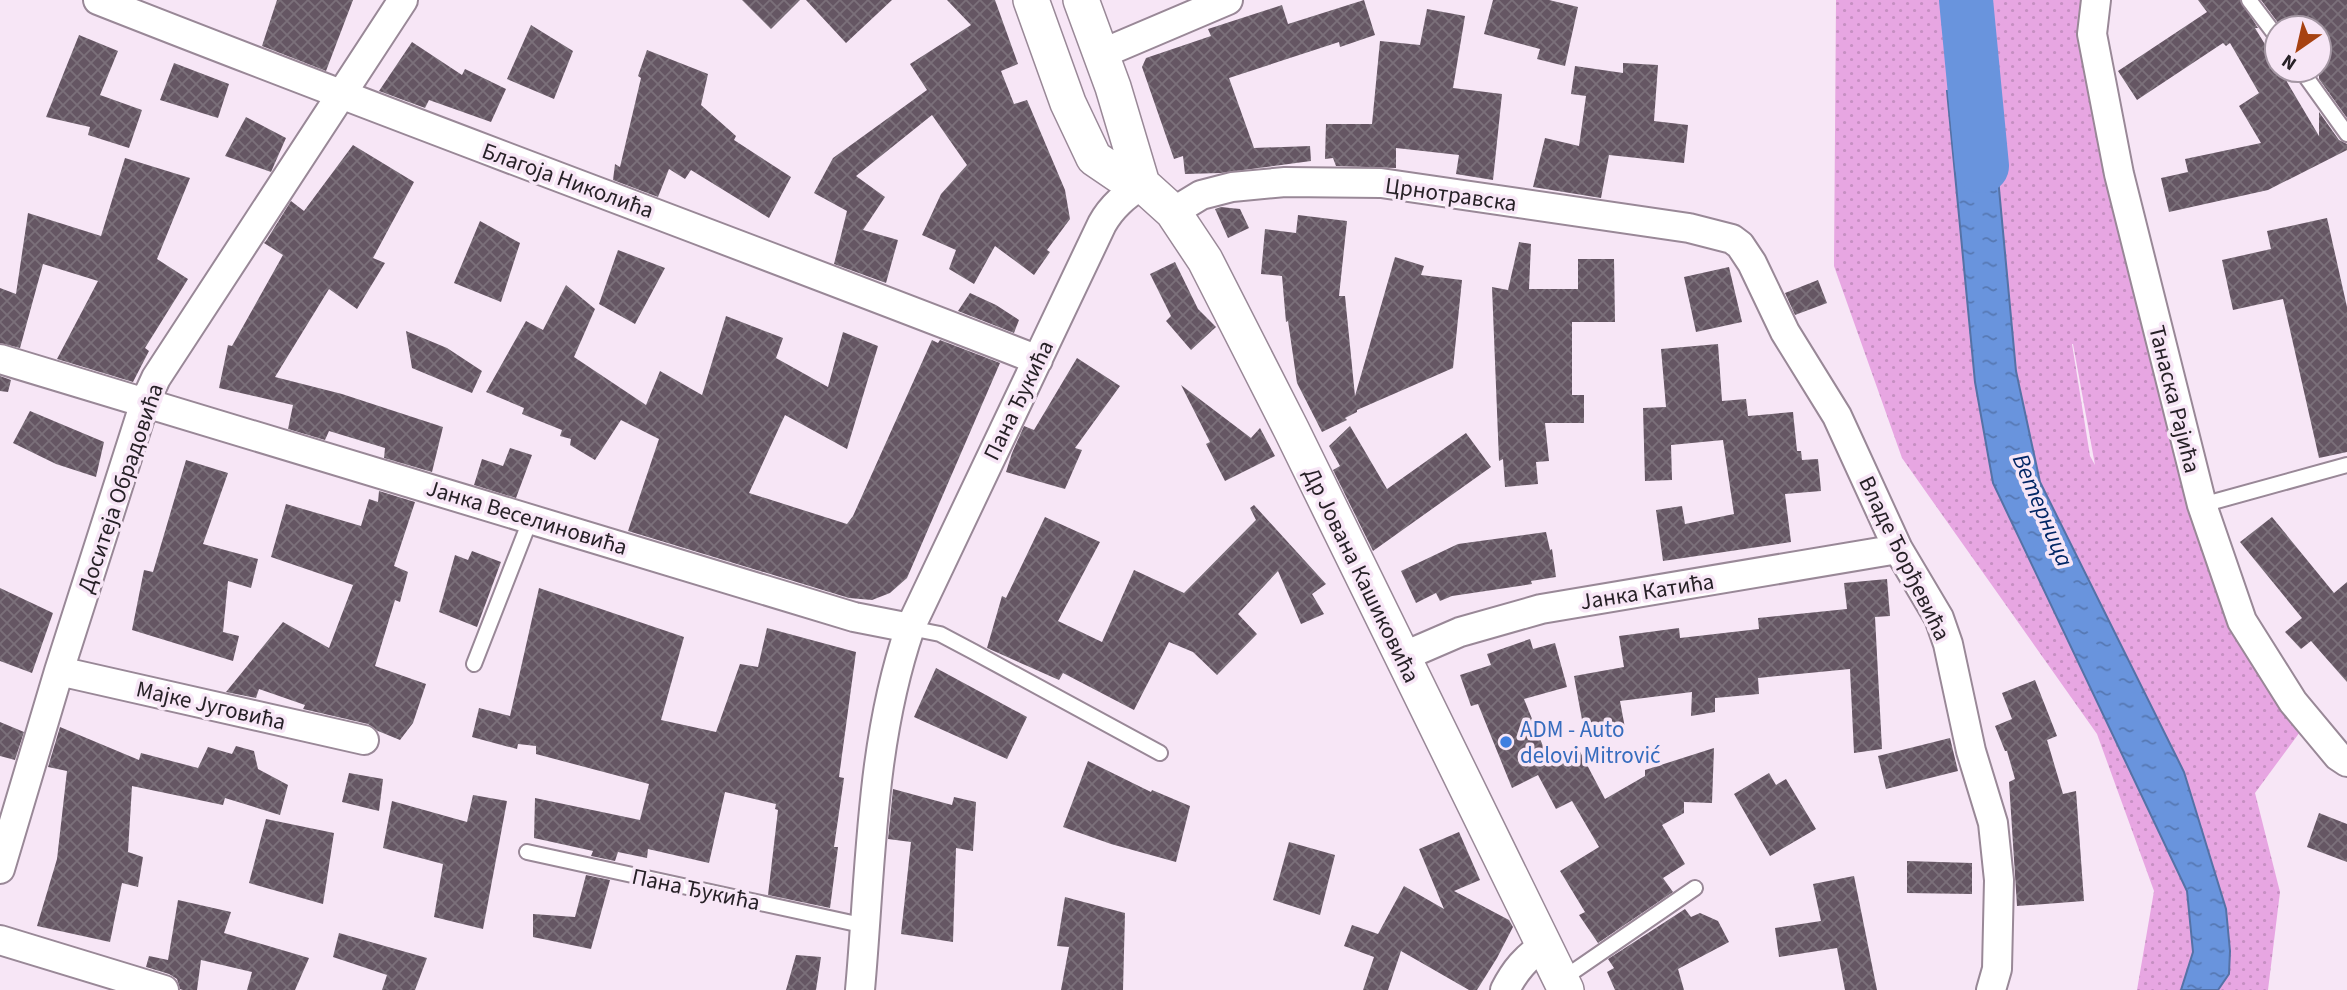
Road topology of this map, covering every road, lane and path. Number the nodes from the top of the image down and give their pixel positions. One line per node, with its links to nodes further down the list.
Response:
1 (98, 0): 11 (street, Благоја Николића)
2 (403, 0): 11 (street, Доситеја Обрадовића)
3 (1031, 0): 13 (street)
4 (1081, 0): 9 (street)
5 (1227, 0): 9 (street)
6 (2096, 0): 20 (street, Танаска Рајића)
7 (2249, 0): 8 (lane)
8 (2263, 18)
9 (1101, 54): 13 (street)
10 (2311, 84): 12 (lane)
11 (341, 96): 17 (street, Благоја Николића); 18 (street, Доситеја Обрадовића)
12 (2347, 134)
13 (1142, 184): 14 (street, Др Јована Кашиковића); 17 (street, Пана Ђукића)
14 (1173, 212): 15 (street, Црнотравска); 24 (street, Др Јована Кашиковића)
15 (1732, 239): 22 (street, Владе Ђорђевића)
16 (0, 359): 18 (street, Јанка Веселиновића)
17 (1038, 359): 23 (street, Пана Ђукића)
18 (145, 402): 21 (street, Јанка Веселиновића); 26 (street, Доситеја Обрадовића)
19 (2347, 465): 20 (lane)
20 (2202, 505): 29 (street, Танаска Рајића)
21 (531, 517): 23 (street, Јанка Веселиновића); 25 (lane)
22 (1898, 550): 24 (street, Јанка Катића); 40 (street, Владе Ђорђевића)
23 (909, 628): 28 (lane); 33 (street, Пана Ђукића)
24 (1402, 657): 35 (street, Др Јована Кашиковића)
25 (474, 664)
26 (59, 671): 27 (street, Мајке Југовића); 31 (street, Доситеја Обрадовића)
27 (364, 740)
28 (1160, 753)
29 (2344, 754)
30 (527, 852): 33 (lane, Пана Ђукића)
31 (0, 869)
32 (1695, 888): 36 (lane, Др Јована Кашиковића)
33 (866, 926): 38 (street, Пана Ђукића)
34 (0, 940): 37 (street)
35 (1544, 945): 36 (street, Др Јована Кашиковића); 39 (street)
36 (1564, 985)
37 (164, 990)
38 (860, 990)
39 (1505, 990)
40 (1991, 990)

